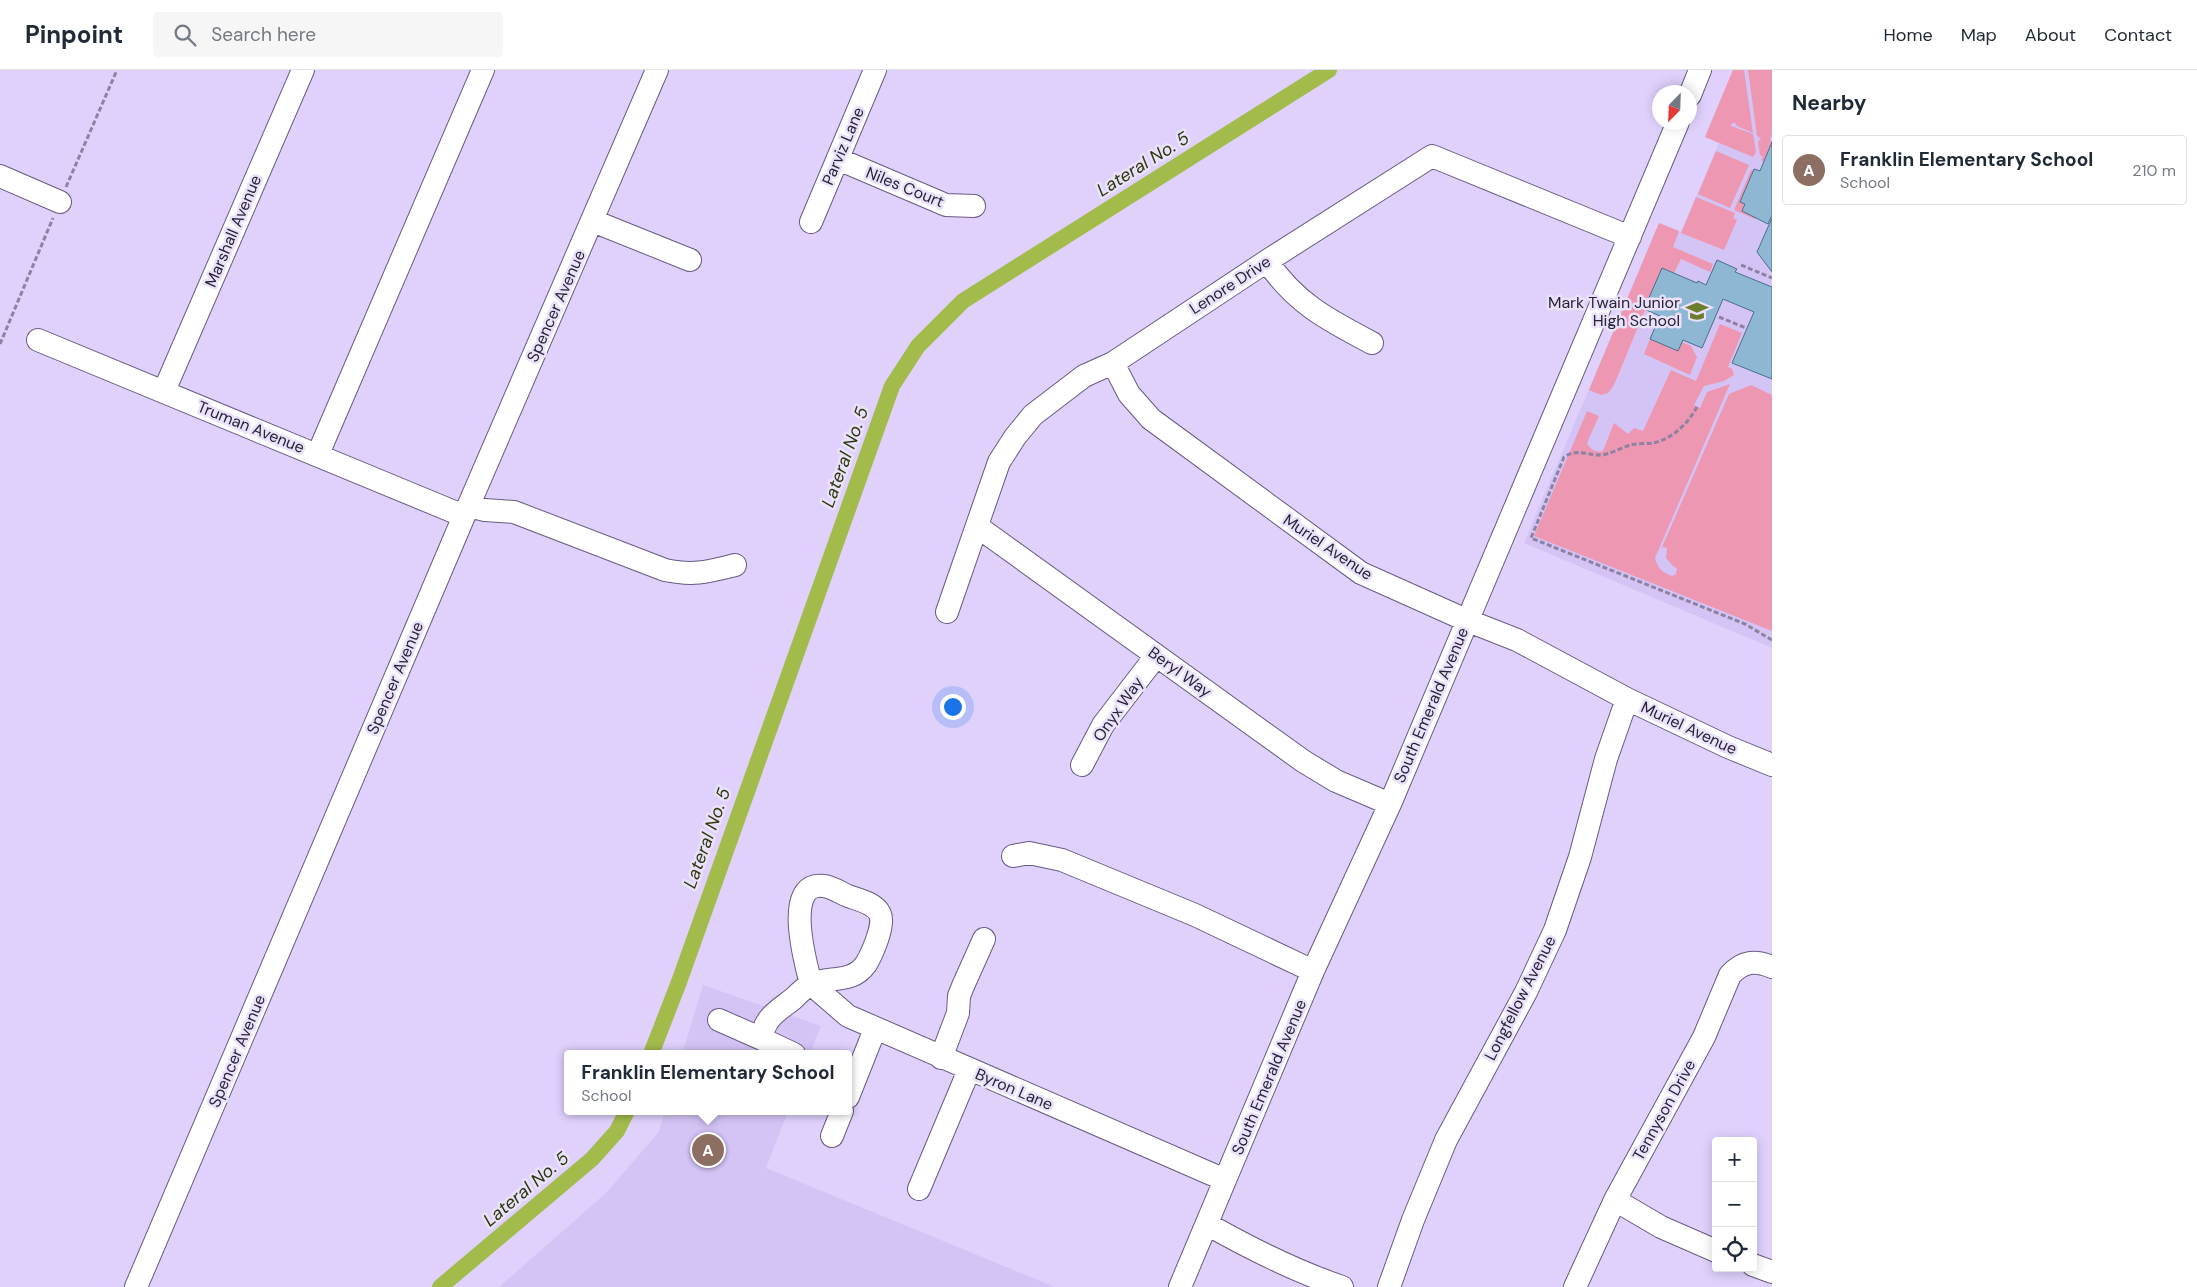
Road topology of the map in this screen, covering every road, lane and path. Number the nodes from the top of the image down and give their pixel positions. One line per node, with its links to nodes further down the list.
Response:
1 (302, 70): 24 (street, Marshall Avenue)
2 (483, 70): 26 (street)
3 (657, 70): 12 (street, Spencer Avenue)
4 (875, 70): 8 (street, Parviz Lane)
5 (1700, 70): 6 (street)
6 (1694, 85)
7 (1675, 130): 14 (street, South Emerald Avenue)
8 (838, 159): 11 (street, Niles Court); 13 (street, Parviz Lane)
9 (0, 176): 10 (street)
10 (60, 202)
11 (974, 206)
12 (593, 220): 15 (street); 27 (street, Spencer Avenue)
13 (812, 222)
14 (1630, 237): 16 (street, Lenore Drive); 31 (street, South Emerald Avenue)
15 (690, 260)
16 (1267, 261): 22 (street); 23 (street, Lenore Drive)
17 (1741, 265): 18 (path)
18 (1772, 278)
19 (1719, 317): 20 (path)
20 (1746, 328)
21 (38, 340): 24 (street, Truman Avenue)
22 (1372, 343)
23 (1113, 363): 28 (street, Lenore Drive); 31 (street, Muriel Avenue)
24 (164, 391): 26 (street, Truman Avenue)
25 (1697, 407): 32 (path)
26 (318, 454): 27 (street, Truman Avenue)
27 (466, 511): 29 (street, Truman Avenue); 59 (street, Spencer Avenue)
28 (978, 527): 30 (street, Lenore Drive); 33 (street, Beryl Way)
29 (735, 566)
30 (947, 612)
31 (1466, 620): 34 (street, Muriel Avenue); 37 (street, South Emerald Avenue)
32 (1772, 640)
33 (1156, 656): 35 (street, Onyx Way); 37 (street, Beryl Way)
34 (1627, 699): 36 (street, Muriel Avenue); 62 (street, Longfellow Avenue)
35 (1082, 765)
36 (1772, 765)
37 (1390, 804): 41 (street, South Emerald Avenue)
38 (1013, 856): 41 (street)
39 (984, 939): 47 (street)
40 (1772, 967): 54 (street, Tennyson Drive)
41 (1313, 970): 52 (street, South Emerald Avenue)
42 (811, 984): 42 (street); 44 (street, Byron Lane); 45 (street)
43 (718, 1020): 45 (street)
44 (875, 1029): 47 (street, Byron Lane); 49 (street)
45 (762, 1038): 46 (street)
46 (786, 1050)
47 (941, 1058): 48 (street, Byron Lane)
48 (969, 1070): 52 (street, Byron Lane); 53 (street)
49 (852, 1087)
50 (840, 1115): 51 (street)
51 (832, 1136)
52 (1225, 1180): 55 (street, South Emerald Avenue)
53 (920, 1189)
54 (1615, 1200): 56 (street); 63 (street, Tennyson Drive)
55 (1207, 1224): 60 (street, South Emerald Avenue); 61 (street)
56 (1712, 1249)
57 (1757, 1266): 58 (street)
58 (1772, 1272)
59 (136, 1287)
60 (1180, 1287)
61 (1342, 1287)
62 (1389, 1287)
63 (1576, 1287)

